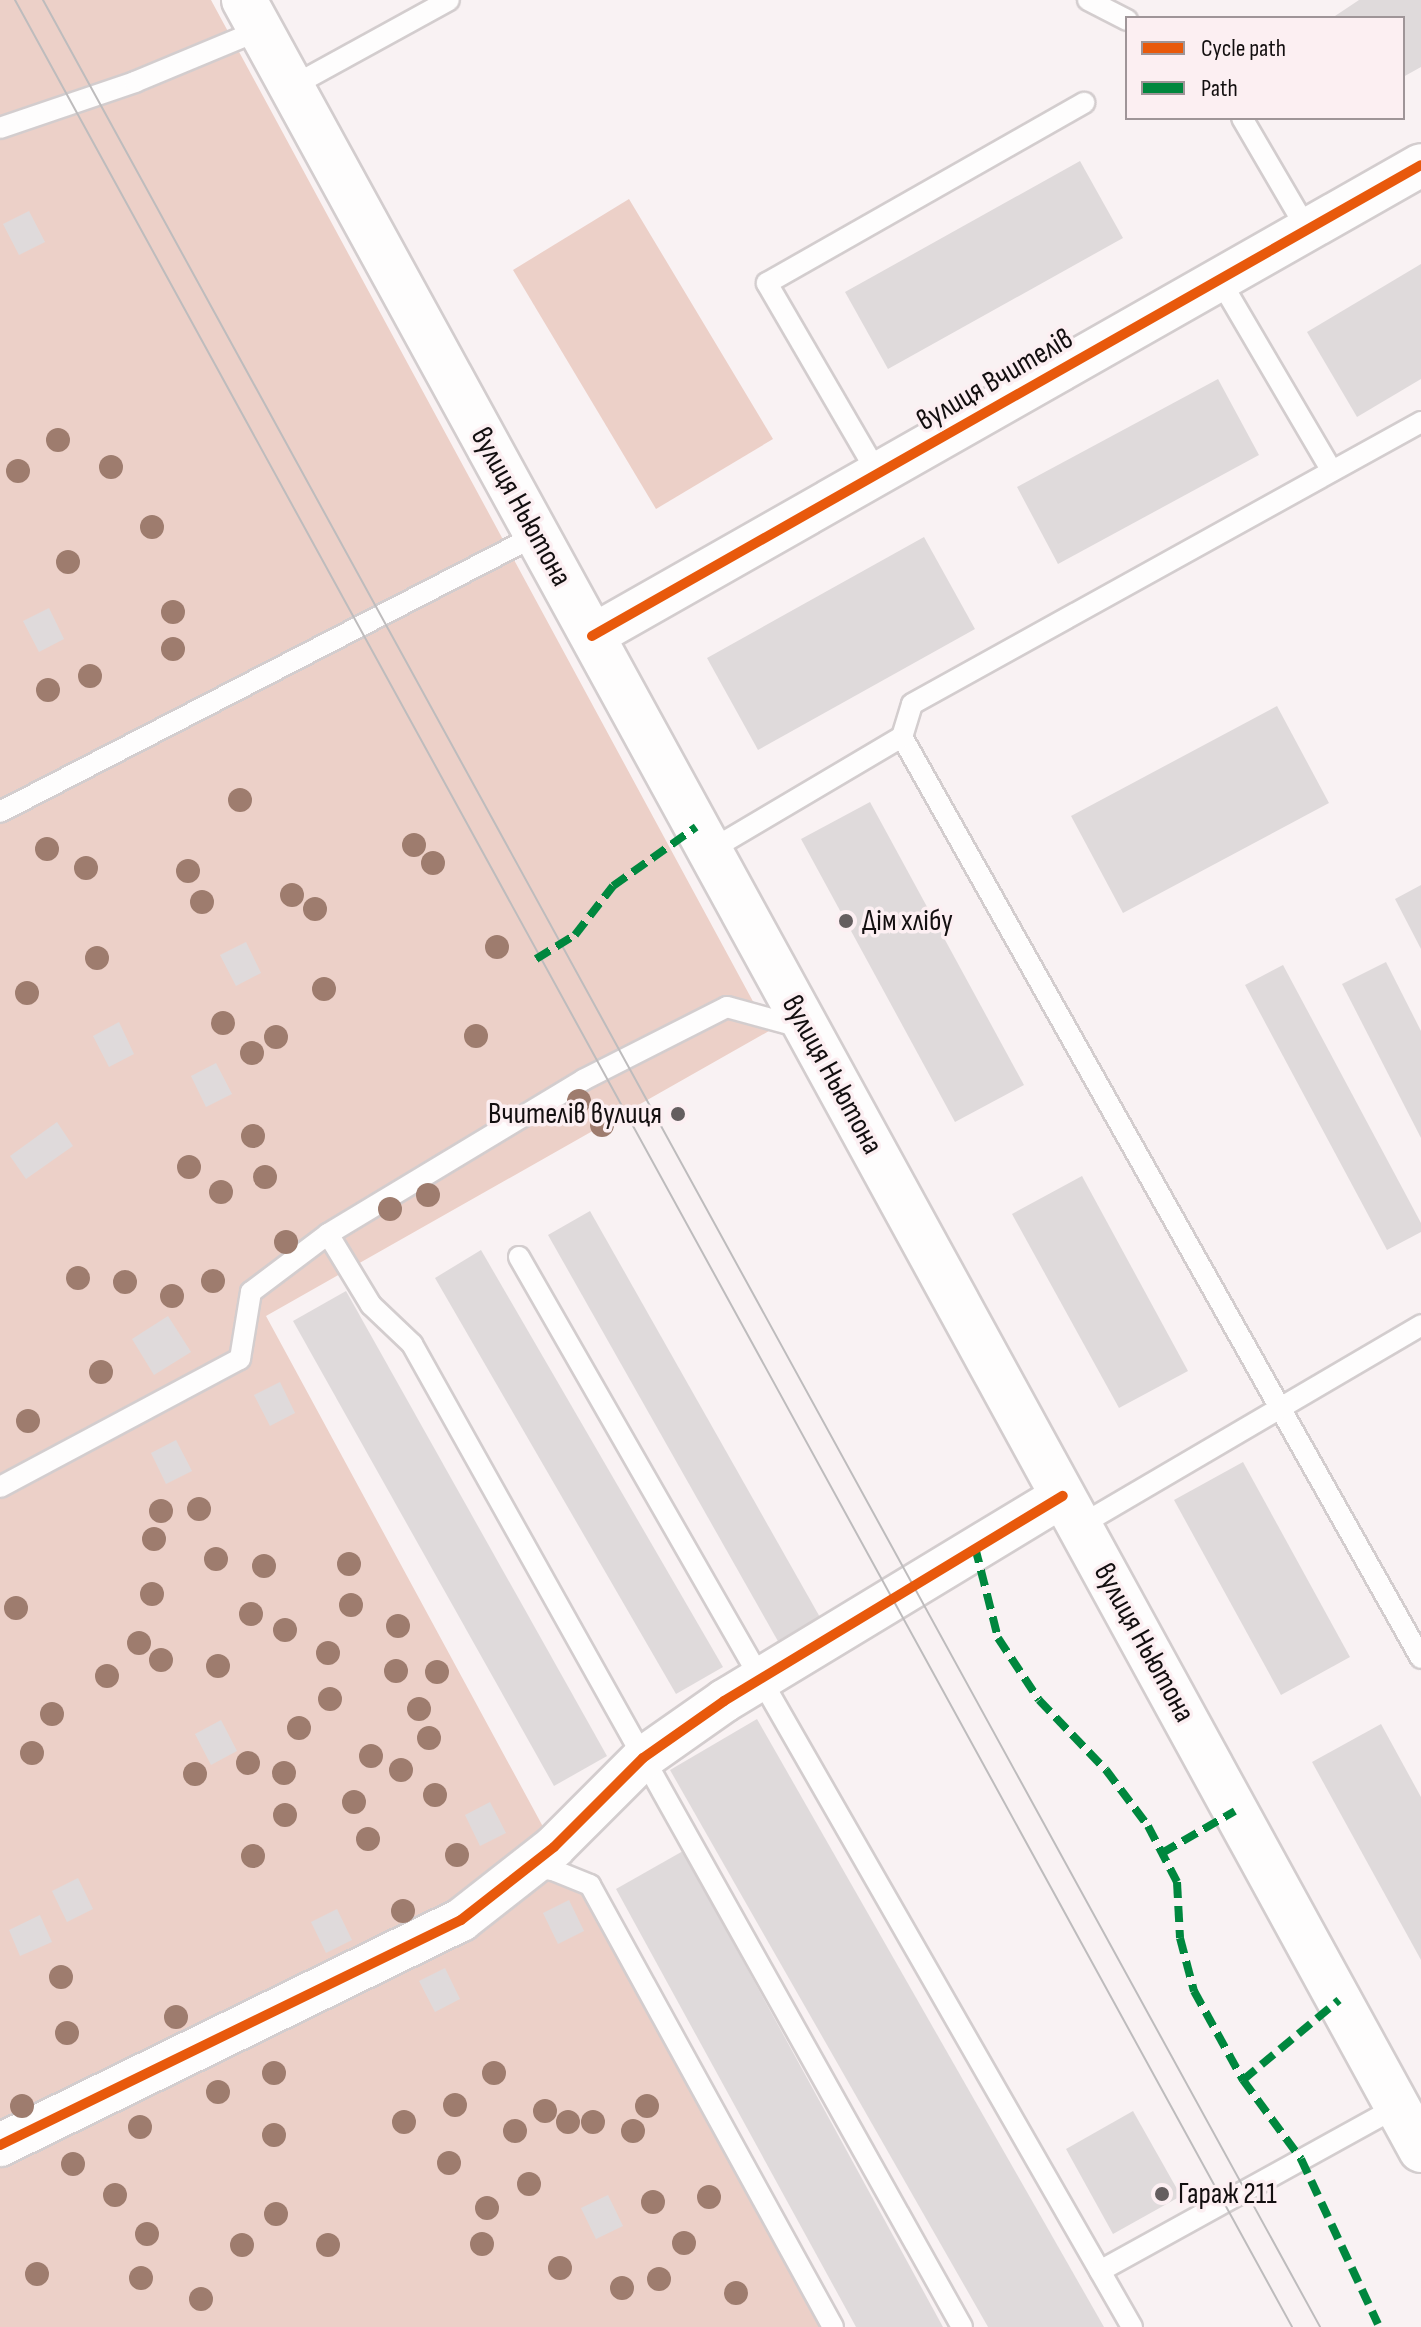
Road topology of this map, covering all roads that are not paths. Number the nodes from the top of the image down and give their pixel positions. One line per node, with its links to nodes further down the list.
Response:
1 (449, 0): 5 (lane)
2 (1088, 0): 4 (lane)
3 (252, 15): 5 (main road, вулиця Ньютона); 8 (lane)
4 (1125, 19)
5 (291, 87): 15 (main road, вулиця Ньютона)
6 (1084, 103): 14 (lane)
7 (1243, 120): 10 (lane)
8 (0, 128)
9 (1421, 165): 10 (street, вулиця Вчителів)
10 (1308, 231): 11 (street, вулиця Вчителів)
11 (1221, 282): 13 (lane); 14 (street, вулиця Вчителів)
12 (1421, 422): 13 (lane)
13 (1332, 471): 17 (lane)
14 (878, 474): 16 (street, вулиця Вчителів)
15 (537, 535): 16 (main road, вулиця Ньютона); 18 (lane)
16 (592, 636): 19 (main road, вулиця Ньютона)
17 (902, 737): 19 (lane); 24 (lane)
18 (0, 812)
19 (709, 851): 20 (main road, вулиця Ньютона)
20 (807, 1029): 21 (lane); 26 (main road, вулиця Ньютона)
21 (328, 1234): 25 (lane); 29 (lane)
22 (519, 1257): 28 (lane)
23 (1421, 1325): 24 (lane)
24 (1280, 1408): 26 (lane); 27 (lane)
25 (0, 1487)
26 (1071, 1511): 28 (street); 31 (main road, вулиця Ньютона)
27 (1421, 1658)
28 (760, 1678): 29 (street); 33 (lane)
29 (643, 1758): 30 (street); 35 (lane)
30 (529, 1867): 32 (street); 34 (lane)
31 (1413, 2131): 33 (lane)
32 (0, 2145)
33 (1100, 2271): 36 (lane)
34 (833, 2327)
35 (962, 2327)
36 (1132, 2327)

